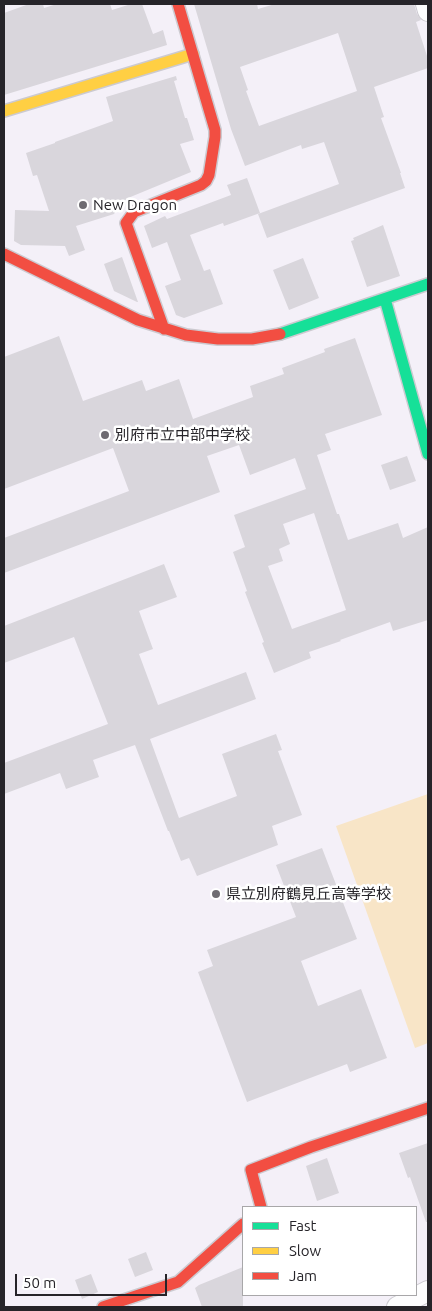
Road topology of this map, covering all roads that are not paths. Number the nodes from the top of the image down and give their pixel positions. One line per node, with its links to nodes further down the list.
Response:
1 (178, 4): 4 (street)
2 (426, 4): 3 (street)
3 (428, 12)
4 (193, 54): 5 (street); 9 (street)
5 (4, 111)
6 (4, 254): 9 (street)
7 (428, 284): 8 (street)
8 (386, 299): 9 (street); 10 (street)
9 (164, 329)
10 (427, 446)
11 (428, 1108): 12 (street)
12 (261, 1206)
13 (242, 1225): 15 (street)
14 (428, 1291): 16 (street)
15 (103, 1307)
16 (396, 1307)

